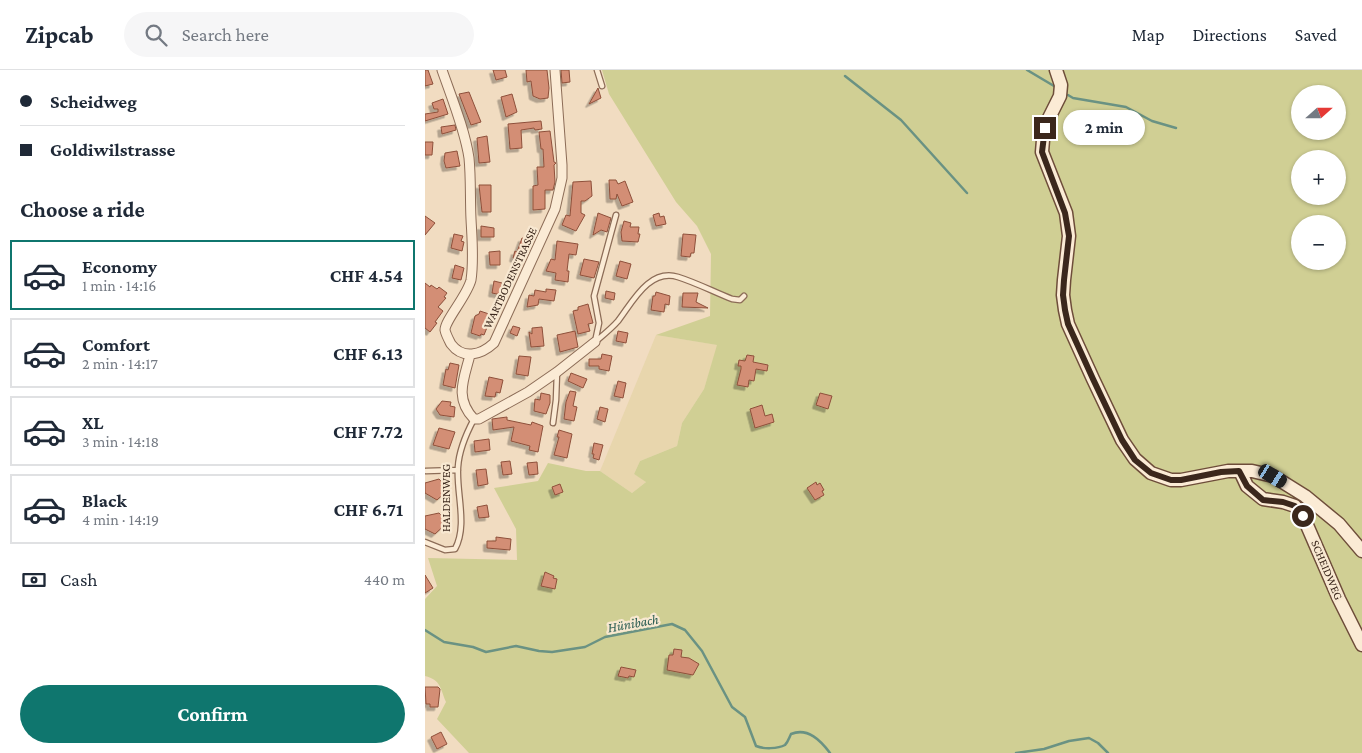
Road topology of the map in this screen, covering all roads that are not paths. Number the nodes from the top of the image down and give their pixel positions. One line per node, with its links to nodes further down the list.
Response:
1 (442, 70): 9 (street)
2 (555, 70): 9 (street, WARTBODENSTRASSE)
3 (597, 70): 5 (lane)
4 (1056, 70): 15 (street)
5 (602, 86)
6 (616, 215): 8 (lane)
7 (744, 296): 8 (lane)
8 (595, 342): 10 (street)
9 (470, 355): 11 (street)
10 (557, 372): 11 (street); 12 (lane)
11 (474, 419): 13 (lane, HALDENWEG)
12 (553, 423)
13 (458, 470): 14 (lane); 16 (lane, HALDENWEG)
14 (426, 471)
15 (1239, 471): 17 (street); 18 (street, SCHEIDWEG)
16 (425, 542)
17 (1362, 551)
18 (1362, 644)

